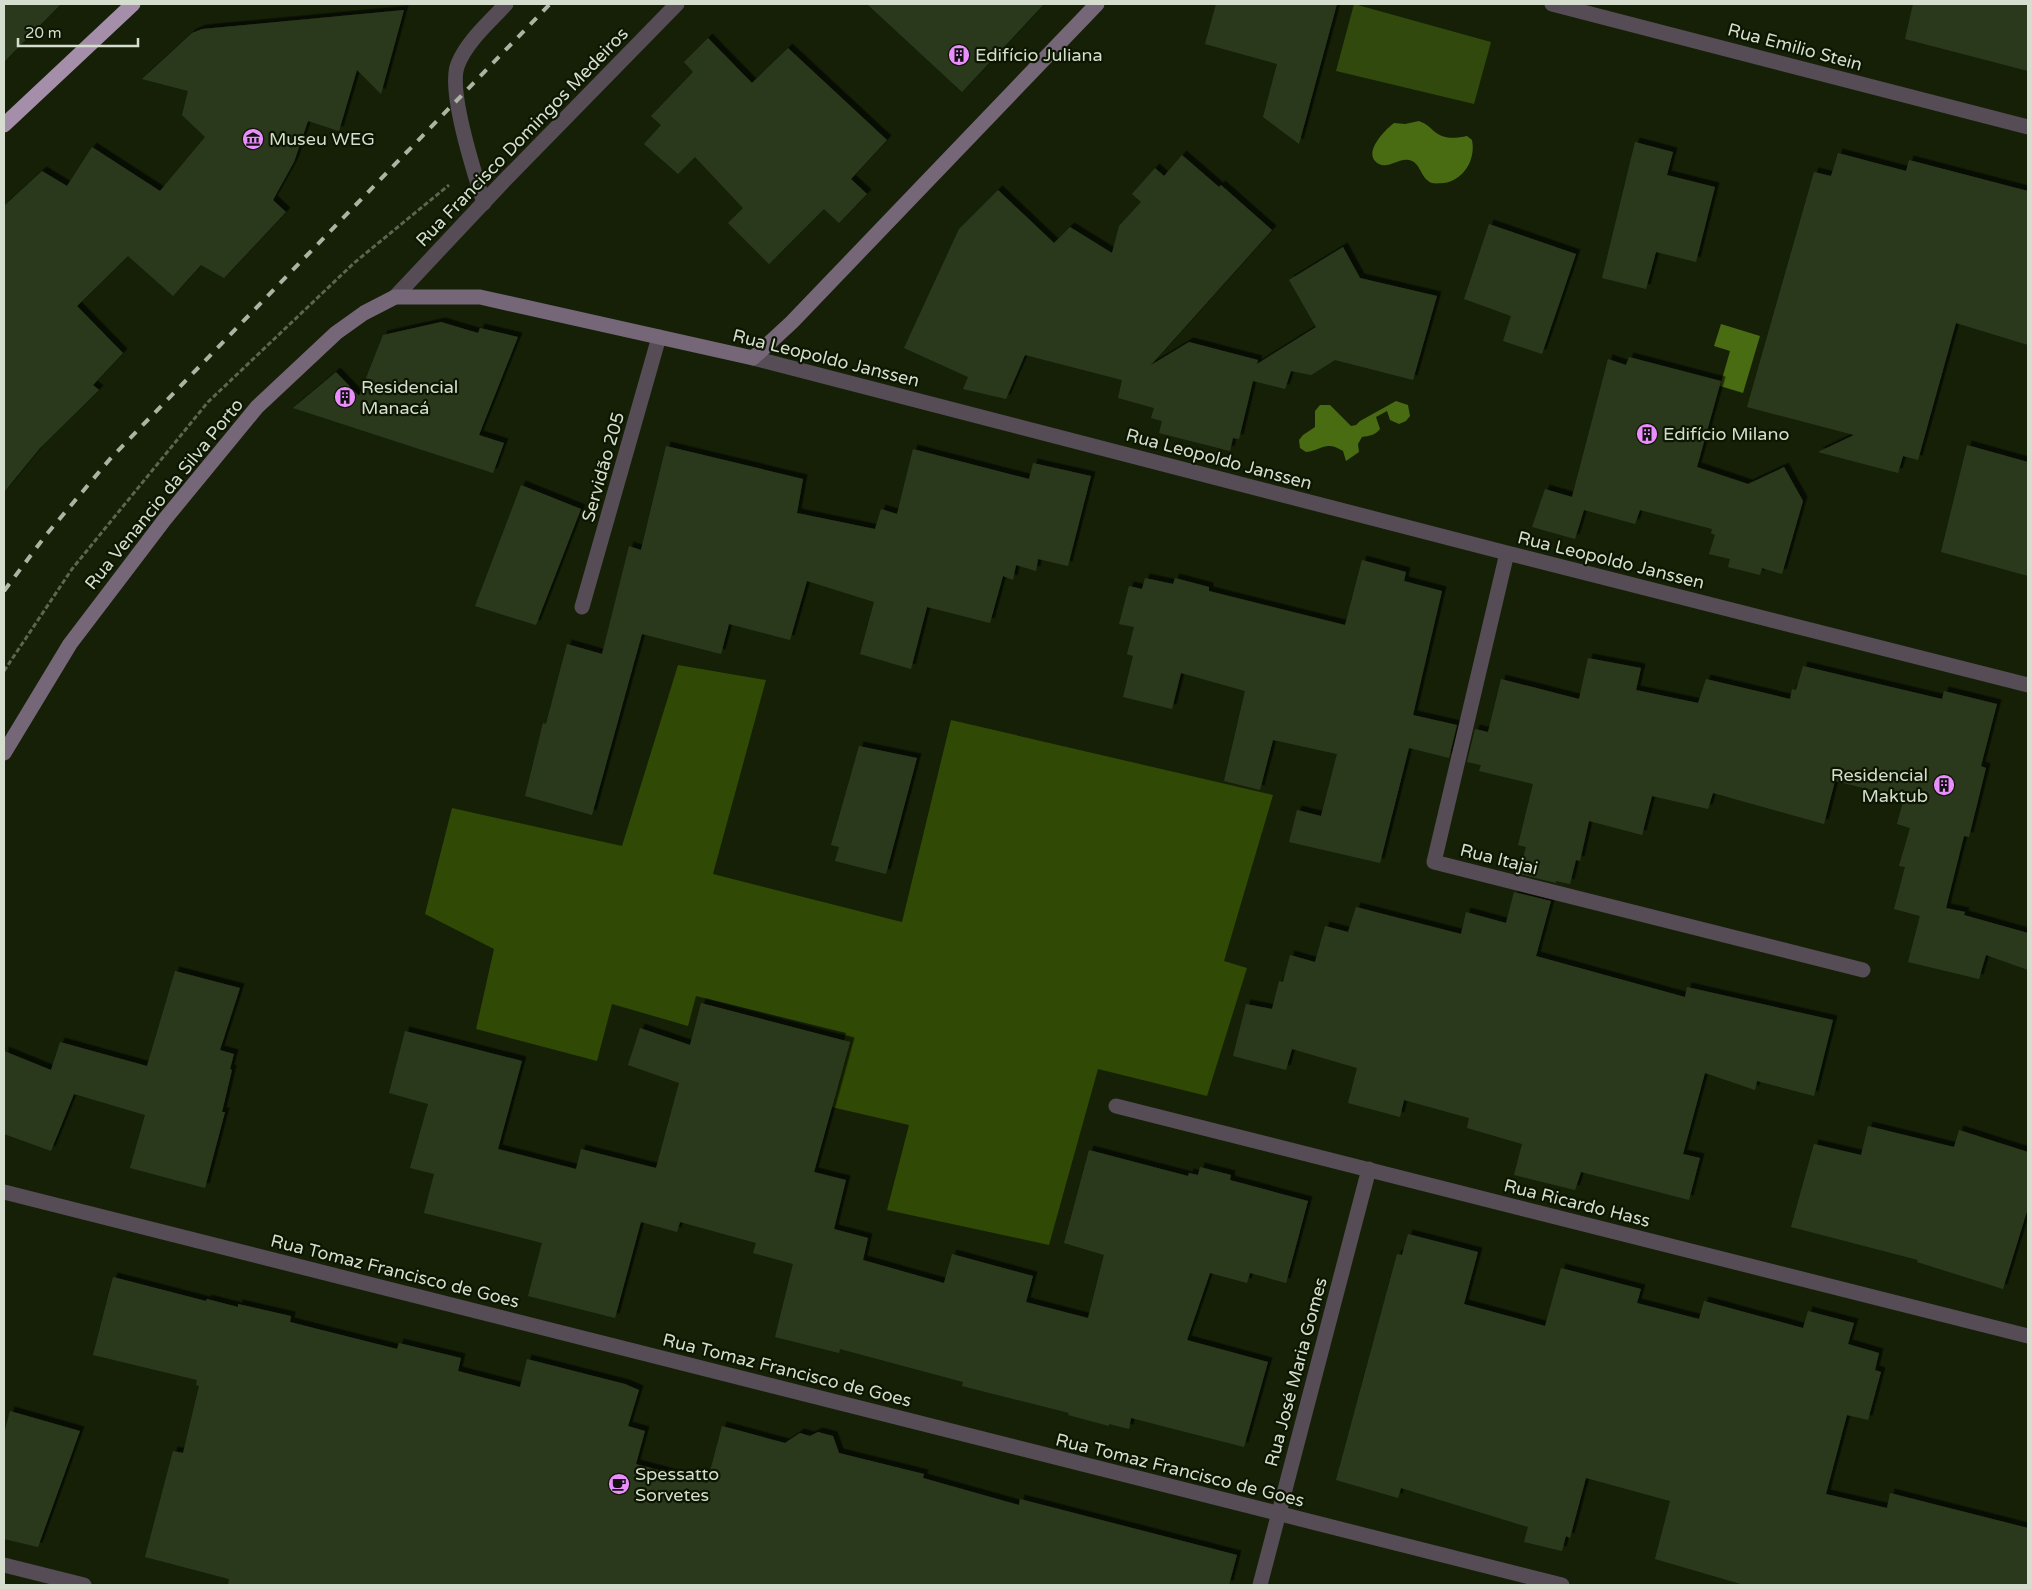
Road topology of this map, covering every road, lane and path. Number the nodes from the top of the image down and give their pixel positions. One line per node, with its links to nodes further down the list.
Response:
1 (133, 4): 6 (highway)
2 (506, 4): 8 (street)
3 (677, 4): 8 (street, Rua Francisco Domingos Medeiros)
4 (1097, 4): 11 (street)
5 (1552, 4): 7 (street, Rua Emilio Stein)
6 (4, 125)
7 (2028, 127)
8 (484, 204): 9 (street, Rua Francisco Domingos Medeiros)
9 (395, 297): 10 (street, Rua Leopoldo Janssen); 15 (street, Rua Venancio da Silva Porto)
10 (659, 337): 11 (street, Rua Leopoldo Janssen); 13 (street, Servidão 205)
11 (753, 358): 12 (street, Rua Leopoldo Janssen)
12 (1507, 553): 14 (street, Rua Leopoldo Janssen); 16 (street, Rua Itajai)
13 (582, 607)
14 (2028, 685)
15 (4, 753)
16 (1863, 970)
17 (1116, 1106): 18 (street, Rua Ricardo Hass)
18 (1369, 1169): 20 (street, Rua Ricardo Hass); 21 (street, Rua José Maria Gomes)
19 (4, 1192): 21 (street, Rua Tomaz Francisco de Goes)
20 (2028, 1336)
21 (1278, 1514): 24 (street, Rua José Maria Gomes); 25 (street, Rua Tomaz Francisco de Goes)
22 (4, 1565): 23 (street)
23 (84, 1585)
24 (1260, 1585)
25 (1562, 1585)

